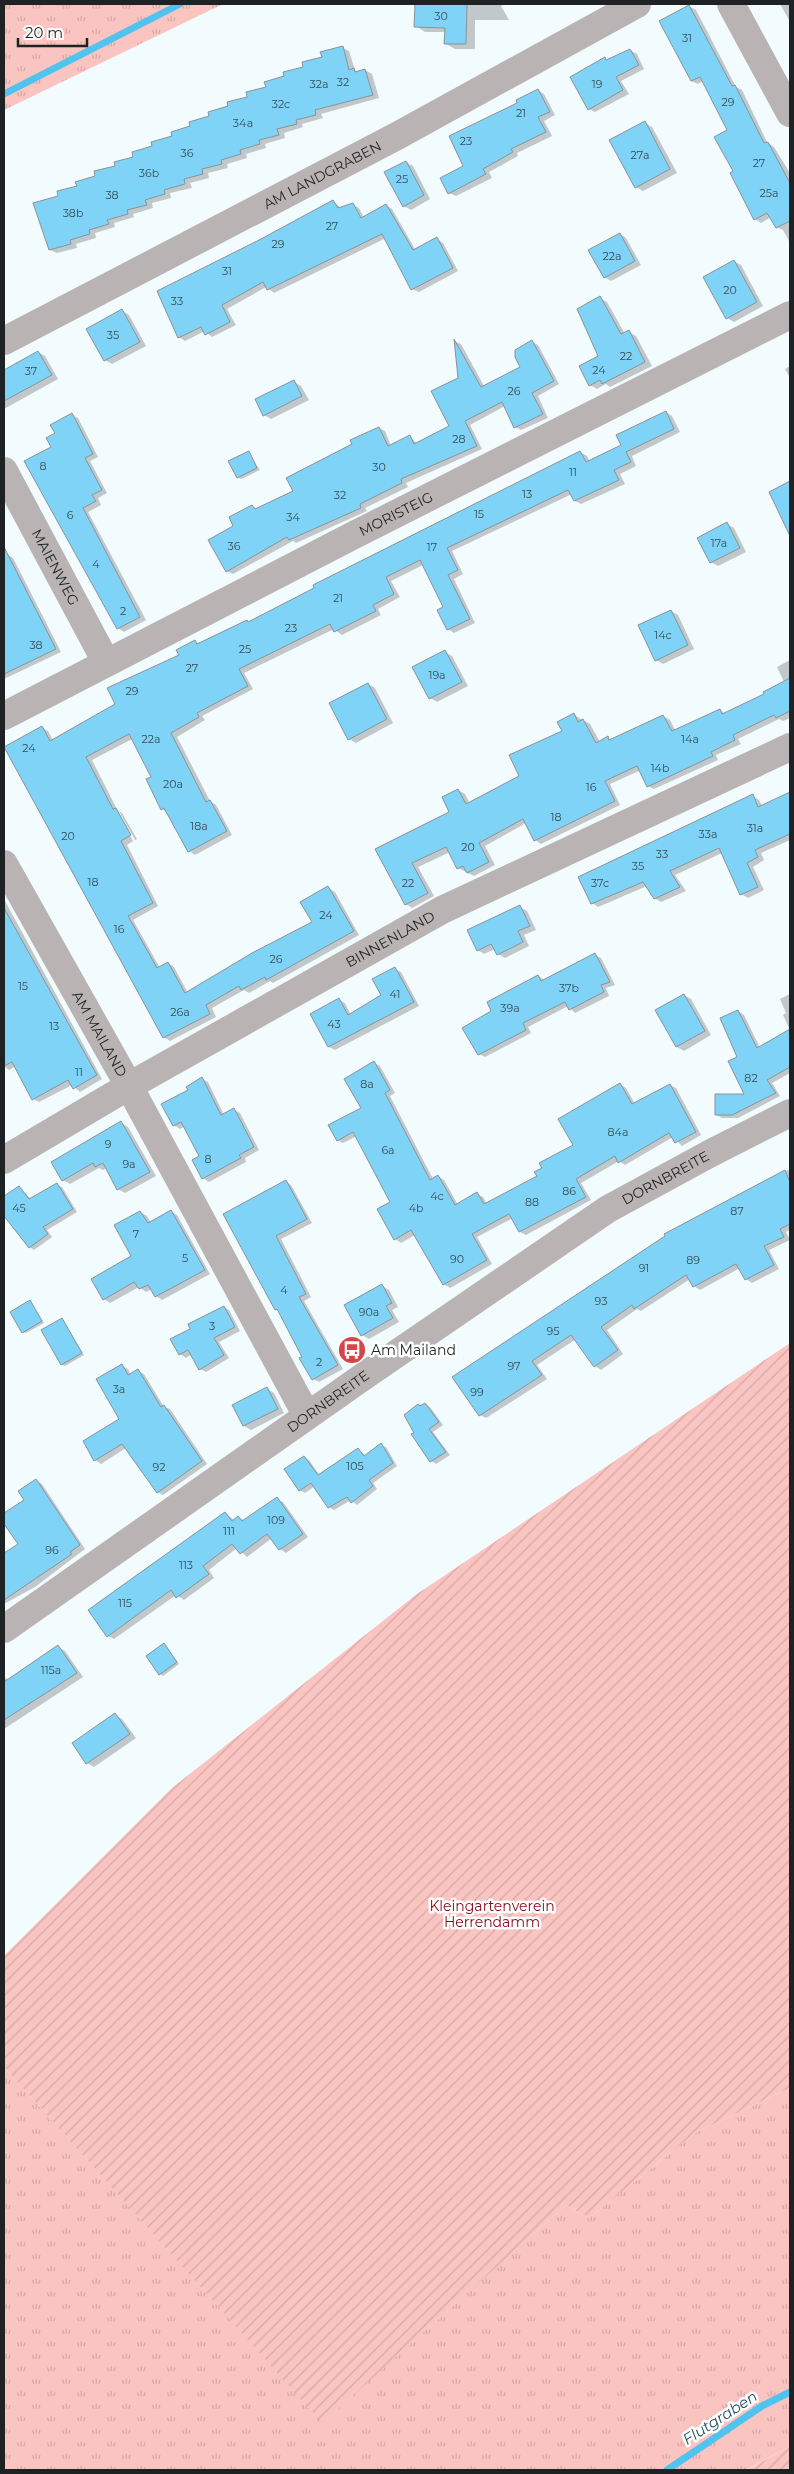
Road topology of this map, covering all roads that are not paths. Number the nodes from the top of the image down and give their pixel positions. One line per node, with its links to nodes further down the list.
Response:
1 (637, 4): 5 (street, AM LANDGRABEN)
2 (731, 4): 3 (street)
3 (790, 113)
4 (790, 315): 7 (street, MORISTEIG)
5 (4, 341)
6 (4, 472): 7 (street, MAIENWEG)
7 (106, 662): 8 (street, MORISTEIG)
8 (4, 716)
9 (790, 747): 11 (street, BINNENLAND)
10 (4, 864): 11 (street, AM MAILAND)
11 (129, 1086): 13 (street, BINNENLAND); 14 (street, AM MAILAND)
12 (790, 1113): 14 (street, DORNBREITE)
13 (4, 1160)
14 (307, 1416): 15 (street, DORNBREITE)
15 (4, 1629)

